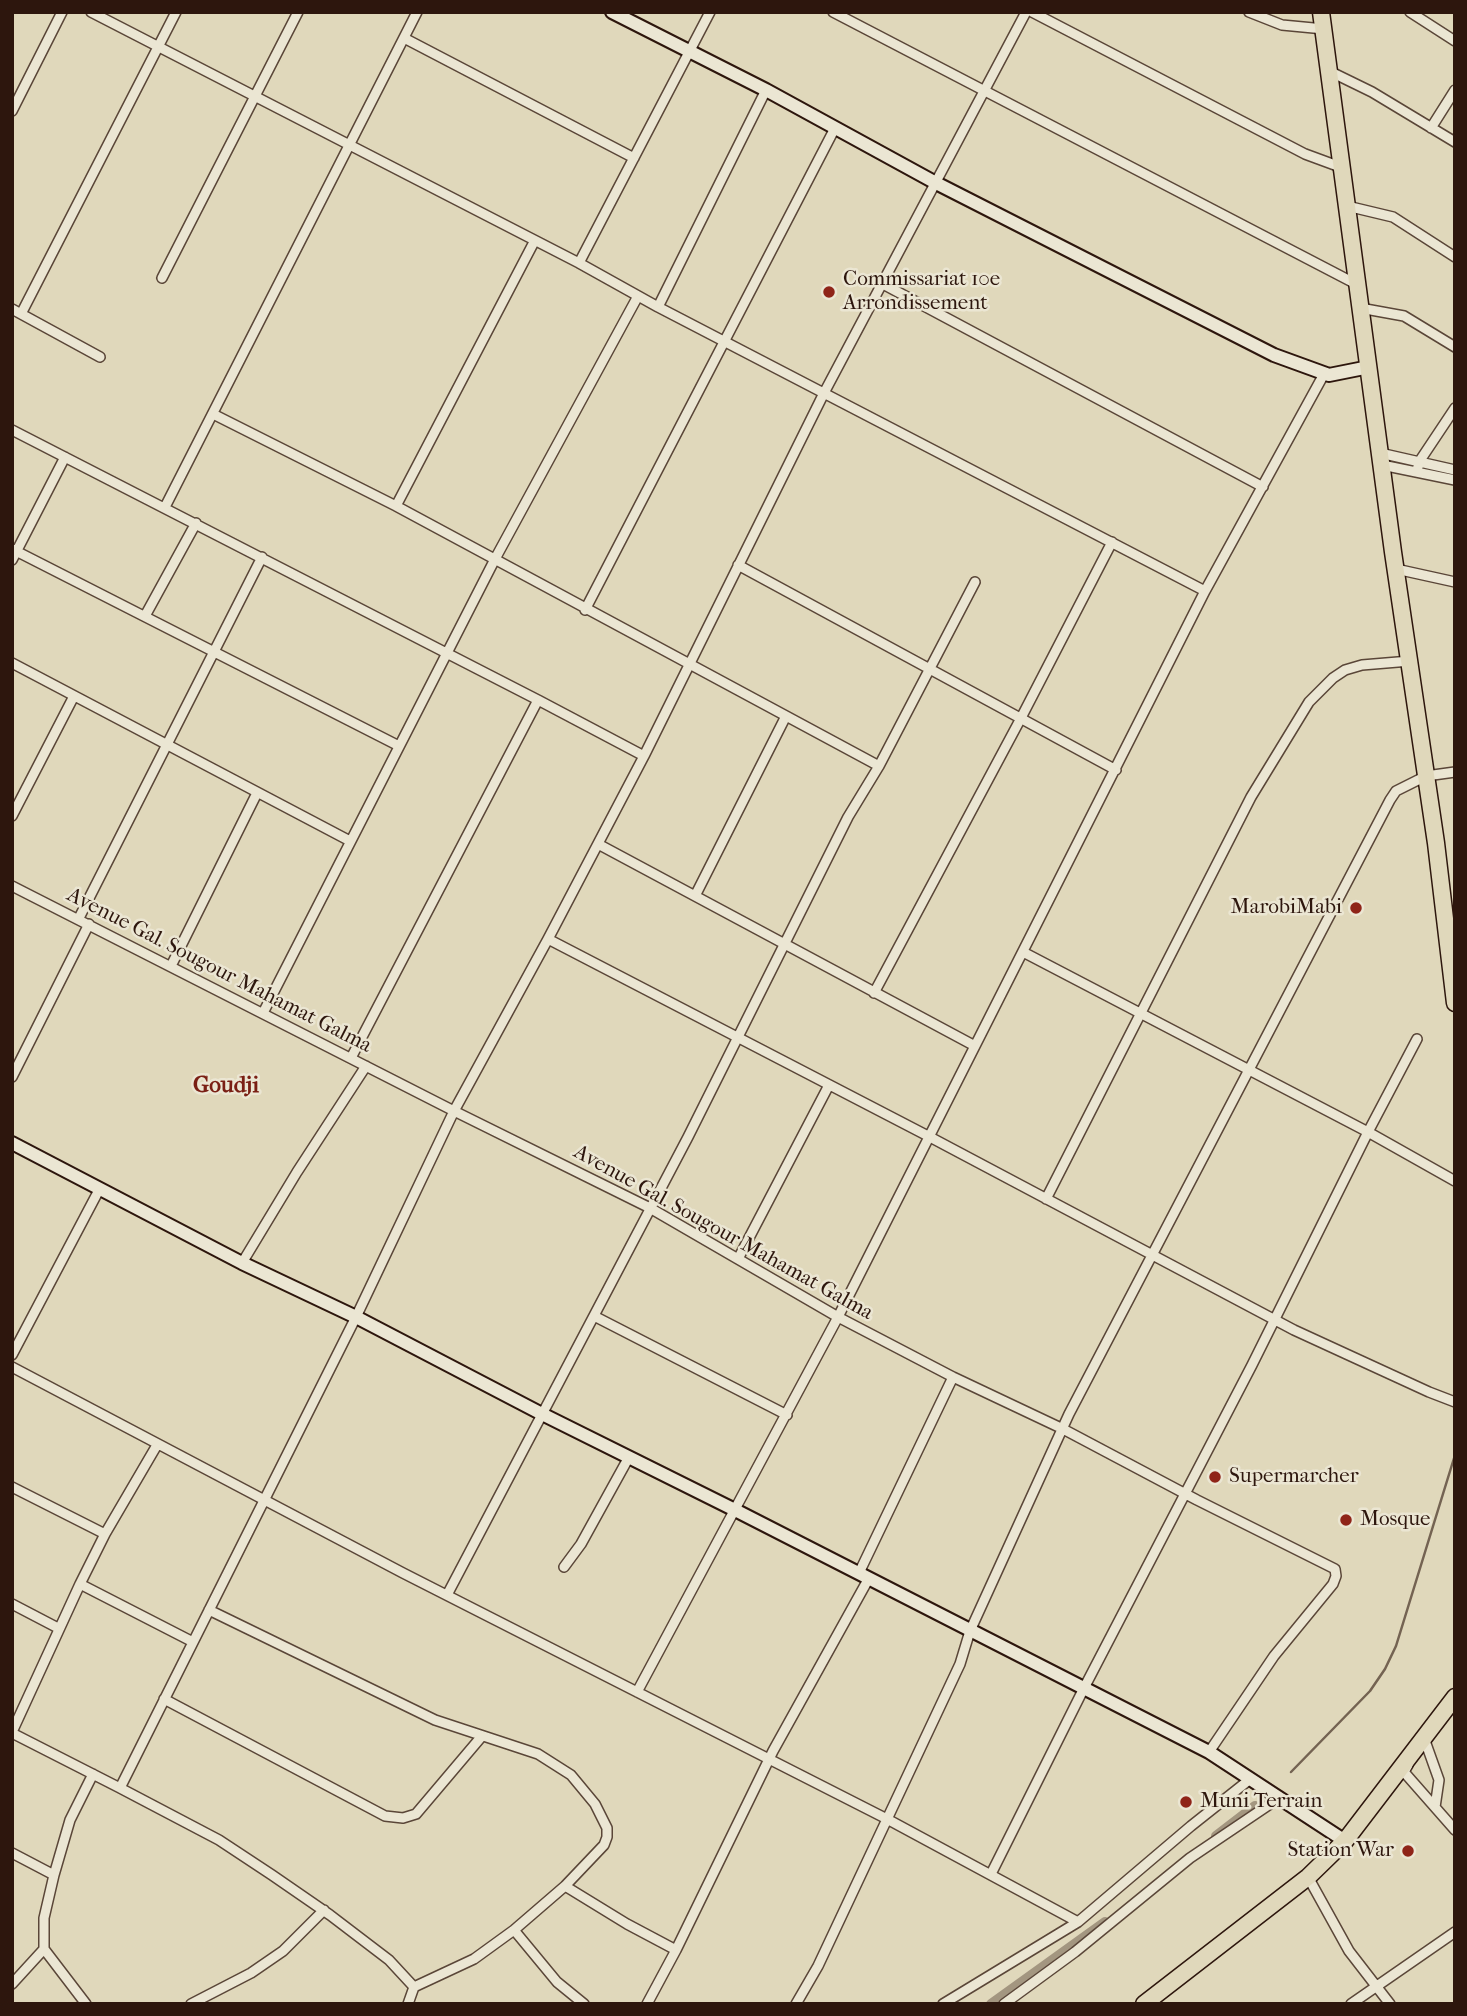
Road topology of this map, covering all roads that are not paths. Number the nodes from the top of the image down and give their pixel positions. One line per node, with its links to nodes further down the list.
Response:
1 (62, 12): 24 (street)
2 (91, 12): 17 (street)
3 (176, 12): 17 (street)
4 (298, 12): 23 (street)
5 (417, 12): 15 (street)
6 (612, 12): 18 (main road)
7 (710, 12): 18 (street)
8 (834, 12): 22 (street)
9 (1027, 12): 22 (street)
10 (1032, 12): 30 (street)
11 (1249, 12): 14 (street)
12 (1321, 12): 14 (highway)
13 (1410, 12): 16 (street)
14 (1324, 29): 19 (highway)
15 (404, 38): 28 (street); 29 (street)
16 (1455, 41)
17 (158, 45): 23 (street); 42 (street)
18 (690, 52): 20 (main road); 29 (street)
19 (1329, 71): 26 (street); 30 (highway)
20 (766, 90): 25 (main road); 40 (street)
21 (1455, 90): 26 (street)
22 (985, 91): 31 (street); 38 (street)
23 (255, 97): 28 (street); 36 (street)
24 (12, 111)
25 (835, 128): 31 (main road); 43 (street)
26 (1432, 128): 27 (street)
27 (1455, 142)
28 (348, 145): 33 (street); 50 (street)
29 (634, 158): 35 (street)
30 (1343, 168): 32 (highway)
31 (936, 183): 37 (street); 47 (main road)
32 (1347, 206): 34 (street); 38 (highway)
33 (534, 242): 35 (street); 58 (street)
34 (1455, 257)
35 (579, 263): 39 (street)
36 (162, 278)
37 (881, 283): 48 (street); 57 (street)
38 (1358, 285): 41 (highway)
39 (638, 296): 40 (street); 64 (street)
40 (658, 307): 43 (street)
41 (1360, 308): 44 (street); 46 (highway)
42 (17, 312): 45 (street)
43 (725, 341): 48 (street); 70 (street)
44 (1455, 347)
45 (100, 358)
46 (1369, 367): 47 (main road); 53 (highway)
47 (1324, 374): 57 (street)
48 (824, 393): 61 (street); 65 (street)
49 (1455, 408): 54 (street)
50 (213, 414): 58 (street); 59 (street)
51 (12, 430): 52 (street)
52 (65, 457): 59 (street); 62 (street)
53 (1381, 459): 54 (street); 66 (highway)
54 (1418, 467): 55 (street); 56 (street)
55 (1455, 470)
56 (1455, 480)
57 (1263, 487): 69 (street)
58 (396, 506): 64 (street)
59 (165, 507): 60 (street)
60 (196, 523): 63 (street); 71 (street)
61 (1112, 542): 69 (street); 81 (street)
62 (14, 553): 71 (street)
63 (262, 557): 72 (street); 73 (street)
64 (495, 559): 70 (street); 73 (street)
65 (738, 565): 76 (street); 77 (street)
66 (1396, 569): 68 (street); 74 (highway)
67 (975, 582): 77 (street)
68 (1455, 582)
69 (1205, 591): 86 (street)
70 (585, 610): 76 (street)
71 (145, 617): 72 (street)
72 (215, 651): 82 (street); 83 (street)
73 (448, 653): 79 (street); 83 (street)
74 (1410, 661): 88 (highway); 104 (street)
75 (12, 663): 78 (street)
76 (687, 664): 80 (street); 84 (street)
77 (930, 670): 81 (street); 85 (street)
78 (74, 696): 82 (street); 90 (street)
79 (538, 700): 84 (street); 108 (street)
80 (786, 716): 85 (street); 94 (street)
81 (1021, 718): 86 (street); 101 (street)
82 (167, 745): 89 (street); 95 (street)
83 (399, 746): 91 (street)
84 (644, 756): 92 (street)
85 (879, 766): 98 (street)
86 (1116, 770): 99 (street)
87 (1455, 772): 88 (street)
88 (1426, 776): 102 (highway); 110 (street)
89 (257, 793): 91 (street); 100 (street)
90 (12, 816)
91 (350, 841): 103 (street)
92 (598, 844): 94 (street); 97 (street)
93 (12, 886): 95 (street, Avenue Gal. Sougour Mahamat Galma)
94 (695, 896): 98 (street)
95 (79, 918): 96 (street, Avenue Gal. Sougour Mahamat Galma)
96 (89, 923): 100 (street, Avenue Gal. Sougour Mahamat Galma); 111 (street)
97 (548, 939): 105 (street); 113 (street)
98 (784, 946): 101 (street); 105 (street)
99 (1023, 952): 104 (street); 107 (street)
100 (171, 966): 103 (street, Avenue Gal. Sougour Mahamat Galma)
101 (874, 993): 107 (street)
102 (1455, 1003)
103 (263, 1013): 108 (street, Avenue Gal. Sougour Mahamat Galma)
104 (1142, 1015): 110 (street); 119 (street)
105 (737, 1037): 112 (street); 120 (street)
106 (1417, 1039): 114 (street)
107 (975, 1046): 115 (street)
108 (351, 1058): 109 (street, Avenue Gal. Sougour Mahamat Galma)
109 (366, 1066): 113 (street, Avenue Gal. Sougour Mahamat Galma); 123 (street)
110 (1248, 1070): 114 (street); 121 (street)
111 (12, 1077)
112 (829, 1085): 115 (street); 122 (street)
113 (454, 1111): 120 (street, Avenue Gal. Sougour Mahamat Galma); 125 (street)
114 (1368, 1132): 117 (street); 127 (street)
115 (928, 1136): 119 (street); 126 (street)
116 (12, 1143): 118 (main road)
117 (1455, 1181)
118 (99, 1190): 123 (main road); 128 (street)
119 (1046, 1199): 121 (street)
120 (650, 1208): 122 (street, Avenue Gal. Sougour Mahamat Galma); 124 (street)
121 (1152, 1255): 127 (street); 134 (street)
122 (738, 1259): 126 (street, Avenue Gal. Sougour Mahamat Galma)
123 (242, 1263): 125 (main road)
124 (594, 1316): 132 (street); 133 (street)
125 (356, 1317): 132 (main road); 139 (street)
126 (838, 1317): 130 (street, Avenue Gal. Sougour Mahamat Galma); 133 (street)
127 (1275, 1320): 131 (street); 138 (street)
128 (12, 1355)
129 (12, 1367): 135 (street)
130 (953, 1377): 134 (street, Avenue Gal. Sougour Mahamat Galma); 143 (street)
131 (1455, 1402)
132 (542, 1414): 136 (main road); 145 (street)
133 (787, 1415): 140 (street)
134 (1063, 1429): 138 (street, Avenue Gal. Sougour Mahamat Galma); 149 (street)
135 (157, 1445): 139 (street); 141 (street)
136 (629, 1457): 140 (main road); 142 (street)
137 (12, 1487): 141 (street)
138 (1186, 1493): 151 (street); 159 (street, Avenue Gal. Sougour Mahamat Galma)
139 (264, 1500): 145 (street); 147 (street)
140 (735, 1510): 143 (main road); 153 (street)
141 (105, 1534): 144 (street)
142 (564, 1567)
143 (864, 1576): 149 (main road); 160 (street)
144 (80, 1584): 148 (street); 150 (street)
145 (447, 1595): 153 (street)
146 (12, 1604): 148 (street)
147 (209, 1610): 150 (street); 157 (street)
148 (58, 1628): 156 (street)
149 (970, 1631): 151 (main road); 166 (street)
150 (193, 1642): 154 (street)
151 (1083, 1689): 159 (main road); 170 (street)
152 (1455, 1691): 155 (highway)
153 (637, 1692): 160 (street)
154 (164, 1699): 157 (street); 163 (street)
155 (1450, 1702): 158 (highway)
156 (12, 1733): 161 (street)
157 (482, 1736): 173 (street)
158 (1419, 1744): 165 (street); 165 (street); 168 (highway)
159 (1209, 1752): 162 (main road)
160 (769, 1759): 166 (street); 179 (street)
161 (93, 1774): 163 (street); 171 (street)
162 (1250, 1780): 164 (main road); 175 (street)
163 (120, 1788): 174 (street)
164 (1279, 1798): 168 (main road); 190 (street)
165 (1435, 1807): 167 (street)
166 (887, 1819): 170 (street); 188 (street)
167 (1455, 1830)
168 (1345, 1841): 172 (highway)
169 (12, 1853): 171 (street)
170 (990, 1874): 175 (street)
171 (54, 1875): 178 (street)
172 (1308, 1877): 181 (street); 191 (highway)
173 (565, 1886): 176 (street); 179 (street)
174 (324, 1910): 182 (street); 184 (street)
175 (1077, 1922): 189 (street)
176 (514, 1930): 182 (street); 186 (street)
177 (1455, 1932): 181 (street)
178 (44, 1949): 180 (street); 183 (street)
179 (676, 1950): 187 (street)
180 (12, 1984)
181 (1376, 1986): 192 (street); 193 (street)
182 (414, 1987): 185 (street)
183 (86, 2004)
184 (191, 2004)
185 (408, 2004)
186 (584, 2004)
187 (647, 2004)
188 (796, 2004)
189 (943, 2004)
190 (1004, 2004)
191 (1144, 2004)
192 (1351, 2004)
193 (1390, 2004)

